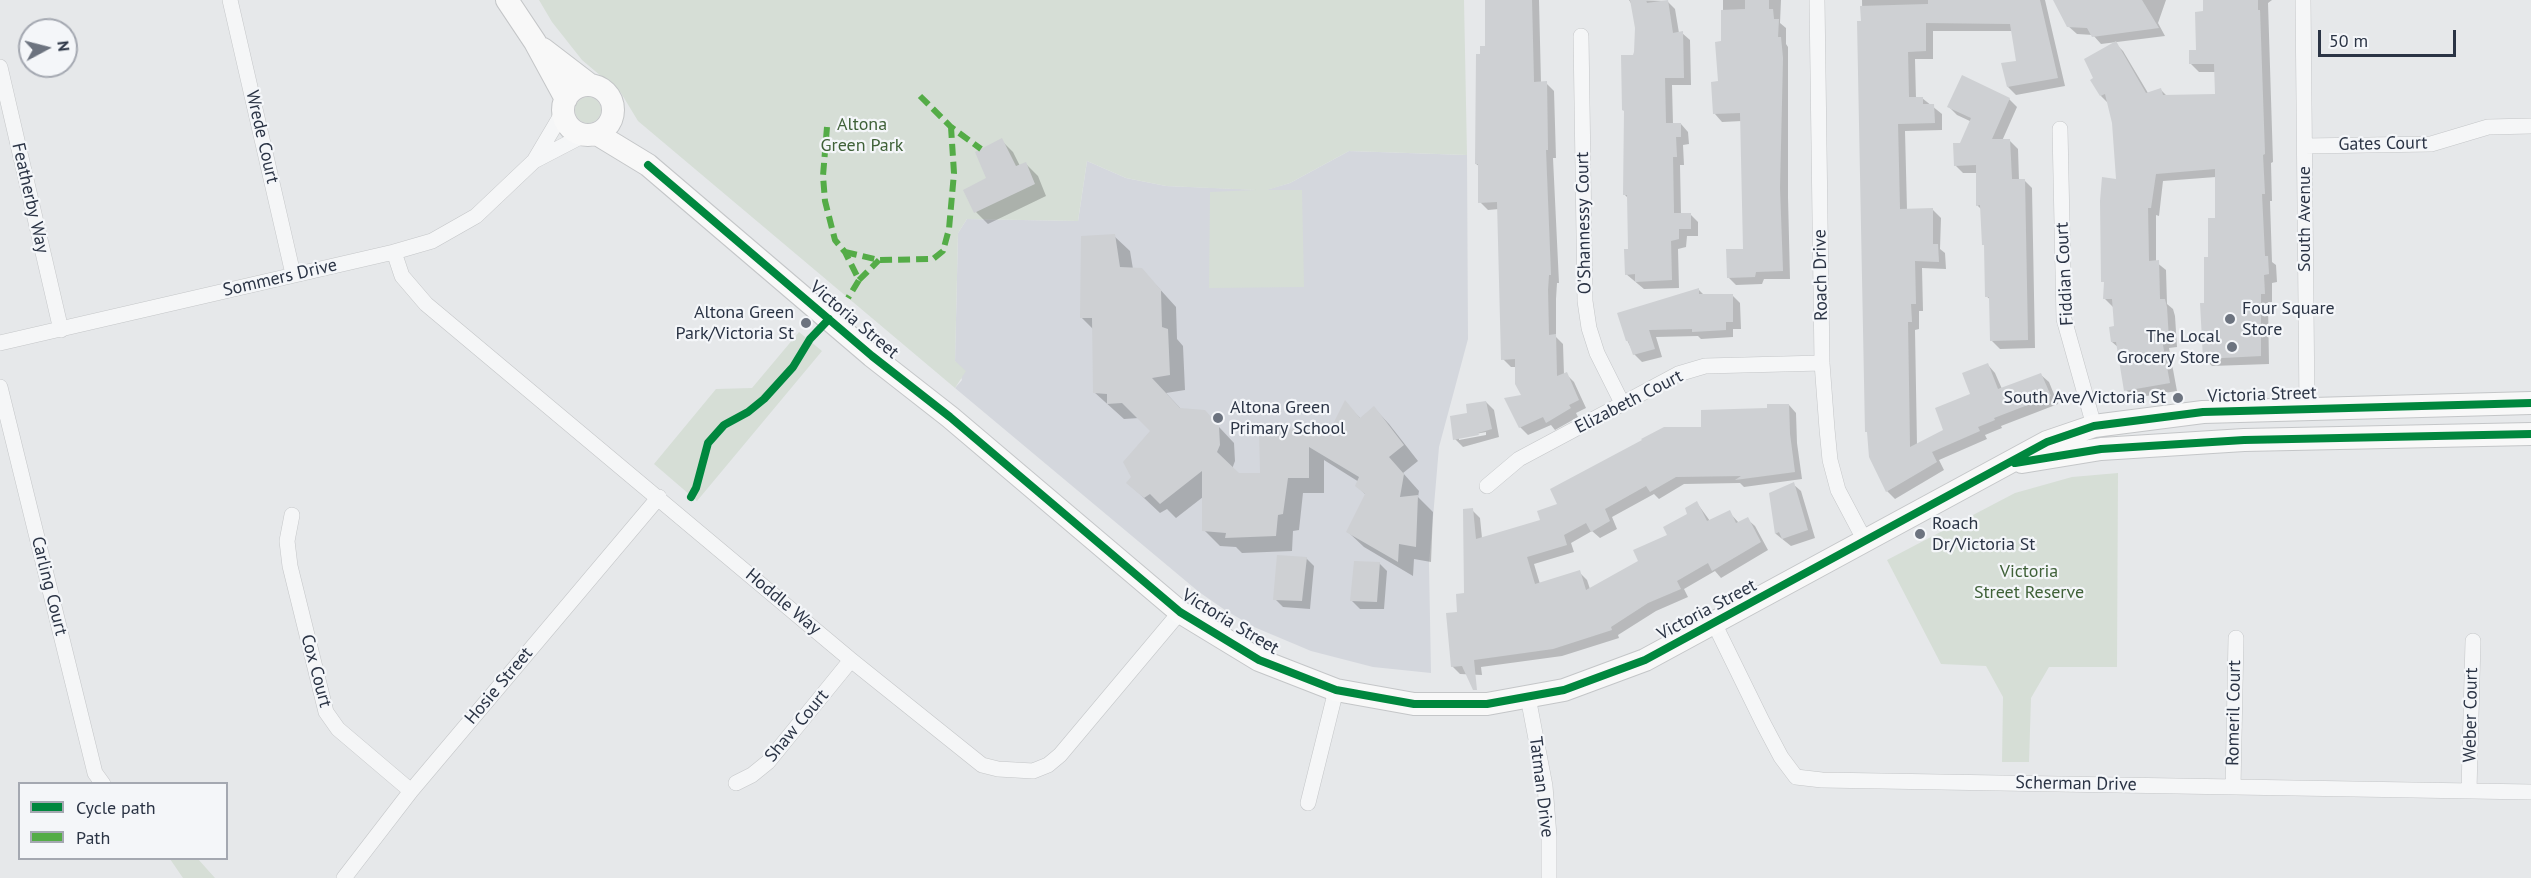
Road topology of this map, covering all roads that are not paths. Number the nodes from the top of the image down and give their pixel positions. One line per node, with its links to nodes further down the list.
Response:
1 (230, 0): 18 (street, Wrede Court)
2 (507, 0): 6 (street)
3 (1816, 0): 21 (street, Roach Drive)
4 (2303, 0): 14 (street, South Avenue)
5 (1581, 36): 23 (street, O'Shannessy Court)
6 (535, 42): 8 (street); 9 (street)
7 (0, 67): 19 (street, Featherby Way)
8 (590, 85): 9 (street); 10 (street)
9 (565, 106): 13 (street); 15 (street, Sommers Drive)
10 (613, 114): 13 (street); 16 (street, Victoria Street)
11 (2531, 126): 14 (street, Gates Court)
12 (2060, 129): 26 (street, Fiddian Court)
13 (590, 134): 15 (street, Sommers Drive); 16 (street, Victoria Street)
14 (2305, 146): 25 (street, South Avenue)
15 (534, 161): 17 (street, Sommers Drive)
16 (648, 165): 35 (street, Victoria Street)
17 (394, 252): 18 (street, Sommers Drive); 32 (street, Hoddle Way)
18 (293, 274): 19 (street, Sommers Drive)
19 (61, 330): 20 (street, Sommers Drive)
20 (0, 343)
21 (1822, 363): 23 (street, Elizabeth Court); 34 (street, Roach Drive)
22 (0, 387): 42 (street, Carling Court)
23 (1622, 403): 31 (street, Elizabeth Court)
24 (2531, 403): 25 (street, Victoria Street)
25 (2307, 408): 26 (street, Victoria Street); 28 (street, South Avenue)
26 (2094, 426): 29 (street, Fiddian Court); 30 (street, Victoria Street)
27 (2531, 434): 28 (street, Victoria Street)
28 (2309, 438): 29 (street, Victoria Street)
29 (2101, 449): 30 (street, Victoria Street)
30 (2003, 465): 34 (street, Victoria Street)
31 (1487, 486)
32 (659, 497): 39 (street, Hoddle Way); 46 (street, Hosie Street)
33 (292, 515): 46 (street, Cox Court)
34 (1865, 541): 36 (street, Victoria Street)
35 (1180, 612): 39 (street, Hoddle Way); 40 (street, Victoria Street)
36 (1714, 624): 41 (street, Victoria Street); 44 (street, Scherman Drive)
37 (2236, 638): 44 (street, Romeril Court)
38 (2473, 640): 45 (street, Weber Court)
39 (851, 660): 43 (street, Shaw Court)
40 (1336, 690): 41 (street, Victoria Street); 48 (street)
41 (1528, 697): 50 (street, Tatman Drive)
42 (102, 782)
43 (736, 783)
44 (2233, 787): 45 (street, Scherman Drive)
45 (2469, 790): 47 (street, Scherman Drive)
46 (411, 791): 49 (street, Hosie Street)
47 (2531, 792)
48 (1308, 803)
49 (344, 878)
50 (1549, 878)

